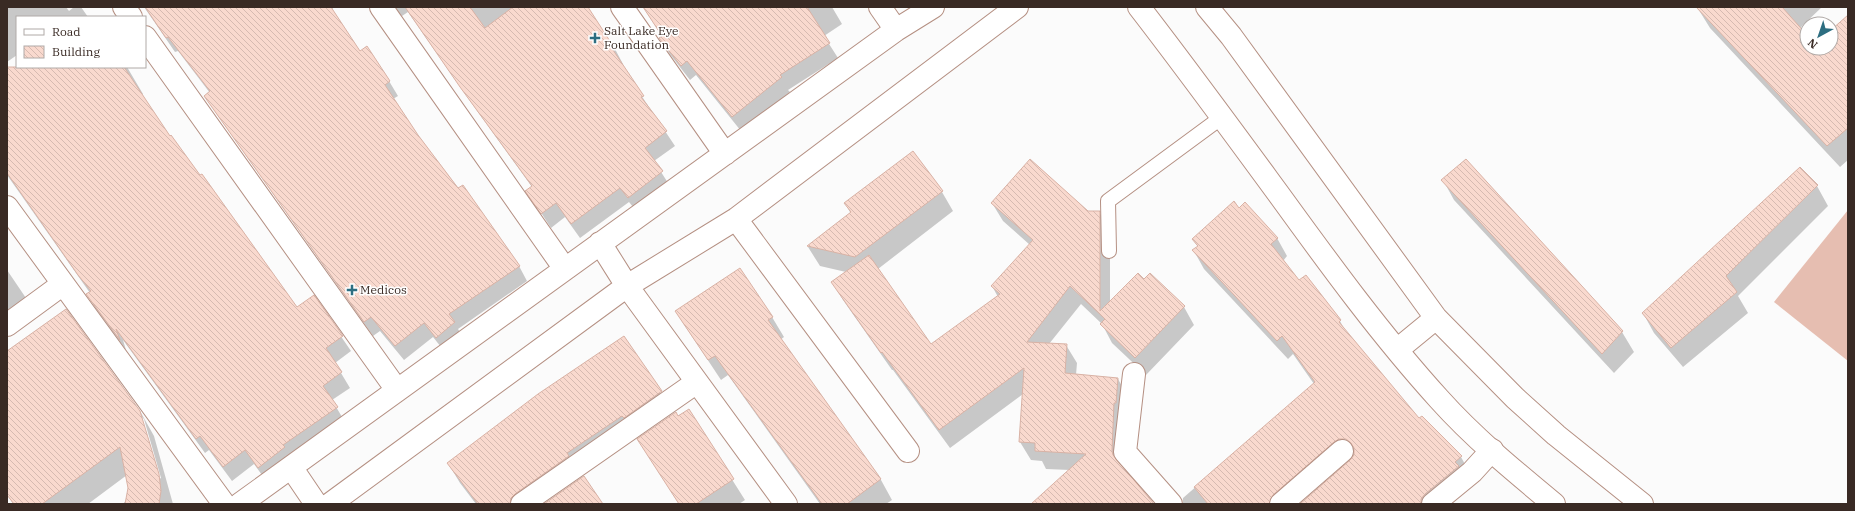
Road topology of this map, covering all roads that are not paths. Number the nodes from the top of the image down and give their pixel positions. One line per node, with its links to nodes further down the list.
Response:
1 (124, 7): 9 (street)
2 (381, 7): 18 (street)
3 (622, 7): 13 (street)
4 (880, 7): 10 (street)
5 (932, 7): 10 (street)
6 (1017, 7): 15 (street)
7 (1139, 7): 12 (street)
8 (1206, 7): 21 (street)
9 (130, 16)
10 (896, 30): 13 (street)
11 (146, 38): 26 (street)
12 (1222, 117): 17 (lane); 23 (street)
13 (725, 154): 16 (street)
14 (7, 207): 19 (street)
15 (736, 219): 20 (street); 28 (street)
16 (600, 243): 18 (street); 20 (street)
17 (1109, 251)
18 (565, 268): 26 (street)
19 (63, 284): 22 (street); 31 (street)
20 (627, 286): 25 (street); 34 (street)
21 (1436, 318): 23 (street); 41 (street)
22 (7, 324)
23 (1397, 350): 27 (street)
24 (1134, 374): 37 (street)
25 (697, 382): 35 (street); 36 (street)
26 (397, 390): 30 (street)
27 (1492, 450): 39 (street); 40 (street)
28 (908, 451)
29 (1342, 451): 38 (street)
30 (290, 467): 32 (street); 33 (street)
31 (224, 504)
32 (240, 504)
33 (316, 504)
34 (330, 504)
35 (522, 504)
36 (786, 504)
37 (1171, 504)
38 (1281, 504)
39 (1433, 504)
40 (1554, 504)
41 (1642, 504)

